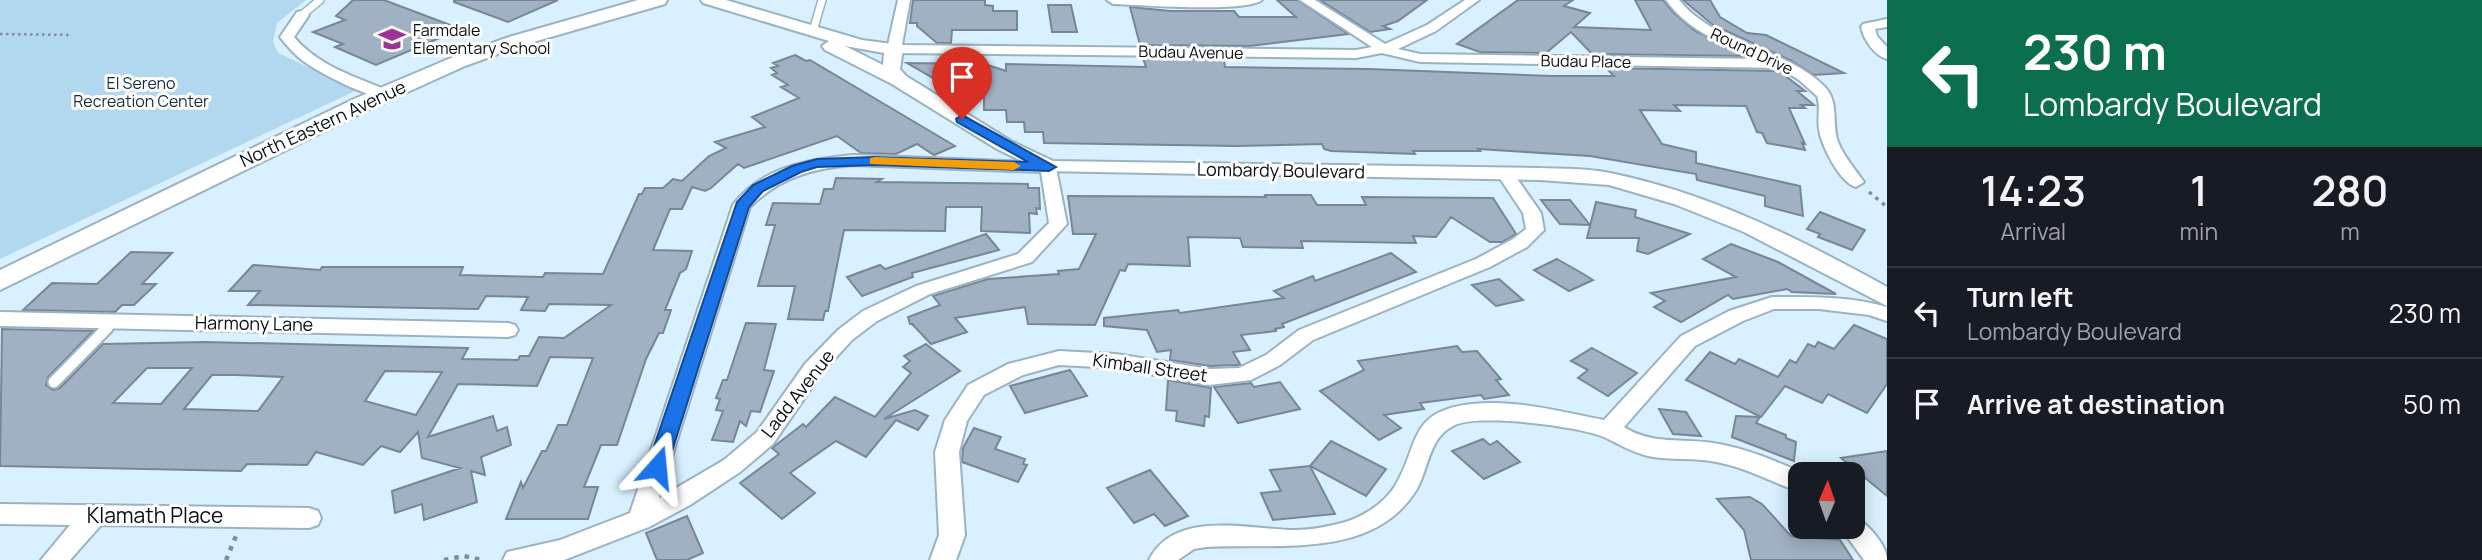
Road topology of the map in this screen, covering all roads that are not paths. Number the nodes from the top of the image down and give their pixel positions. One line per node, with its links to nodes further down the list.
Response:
1 (320, 0): 11 (lane)
2 (658, 0): 19 (main road, North Eastern Avenue)
3 (709, 0): 13 (street)
4 (822, 0): 13 (lane)
5 (904, 0): 14 (street)
6 (1113, 0): 7 (street)
7 (1256, 0)
8 (1306, 0): 15 (street)
9 (1473, 0): 15 (street, Budau Avenue)
10 (1672, 0): 17 (street, Round Drive)
11 (302, 15): 19 (street)
12 (1887, 23): 16 (street)
13 (806, 29): 14 (street); 18 (street, Lombardy Boulevard)
14 (894, 49): 15 (street, Budau Avenue); 18 (street)
15 (1386, 50): 17 (street, Budau Place)
16 (1887, 55)
17 (1787, 64): 22 (street, Round Drive)
18 (899, 80): 20 (street, Lombardy Boulevard)
19 (384, 94): 23 (main road, North Eastern Avenue)
20 (1049, 167): 21 (street, Lombardy Boulevard); 35 (street, Ladd Avenue); 35 (street)
21 (1505, 174): 24 (street, Lombardy Boulevard); 39 (street, Kimball Street)
22 (1856, 182)
23 (0, 281)
24 (1887, 298)
25 (1887, 314): 30 (street)
26 (0, 319): 27 (street, Harmony Lane)
27 (114, 321): 28 (street, Harmony Lane); 29 (lane)
28 (508, 330)
29 (54, 382)
30 (1609, 429): 31 (street); 40 (street)
31 (1788, 477)
32 (0, 514): 33 (street, Klamath Place)
33 (94, 516): 34 (street, Klamath Place); 37 (street)
34 (309, 518)
35 (640, 520): 38 (street, Ladd Avenue)
36 (1862, 539): 41 (street)
37 (54, 560)
38 (516, 560)
39 (943, 560)
40 (1161, 560)
41 (1880, 560)

